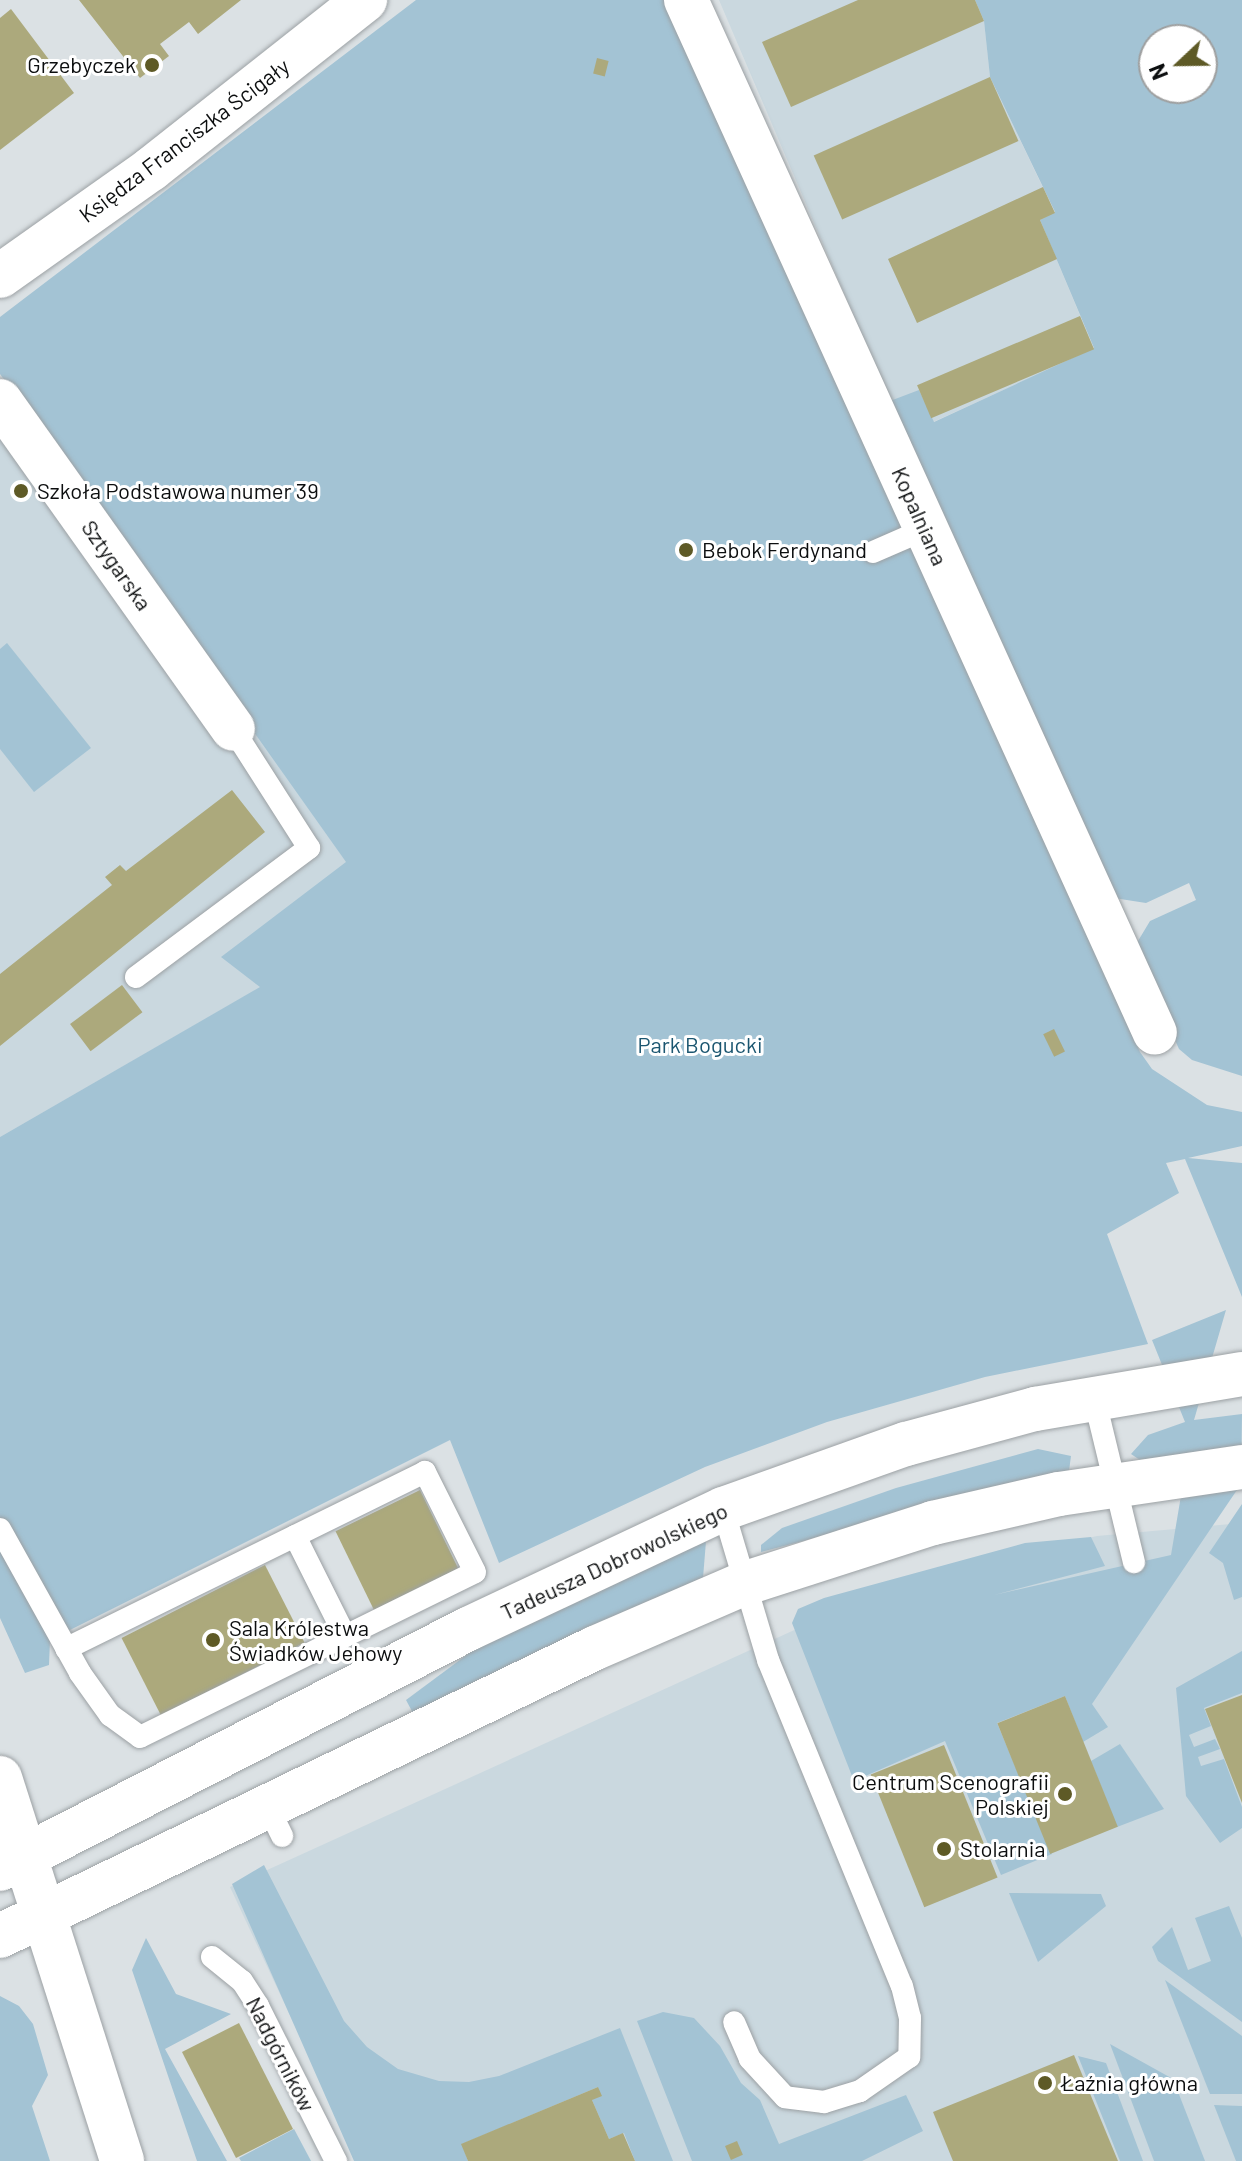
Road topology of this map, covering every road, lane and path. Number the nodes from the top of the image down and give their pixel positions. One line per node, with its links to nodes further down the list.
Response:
1 (365, 0): 3 (street, Księdza Franciszka Ścigały)
2 (686, 0): 5 (street, Kopalniana)
3 (0, 276)
4 (0, 401): 7 (street, Sztygarska)
5 (926, 529): 6 (lane); 9 (street, Kopalniana)
6 (873, 552)
7 (233, 729): 8 (lane)
8 (136, 977)
9 (1155, 1033)
10 (1242, 1374): 11 (street, Tadeusza Dobrowolskiego)
11 (1094, 1397): 13 (lane); 14 (street, Tadeusza Dobrowolskiego)
12 (1242, 1467): 13 (street)
13 (1112, 1485): 17 (lane); 18 (street)
14 (723, 1509): 18 (lane); 22 (street, Tadeusza Dobrowolskiego)
15 (0, 1529): 20 (lane)
16 (295, 1536): 19 (lane); 19 (lane); 20 (lane)
17 (1134, 1562)
18 (743, 1584): 23 (street); 26 (lane)
19 (345, 1636): 20 (lane)
20 (66, 1649)
21 (0, 1778): 22 (street)
22 (13, 1862): 23 (street)
23 (45, 1915): 24 (street); 27 (street)
24 (0, 1936)
25 (212, 1957): 28 (lane, Nadgórników)
26 (734, 2022)
27 (122, 2161)
28 (336, 2161)

